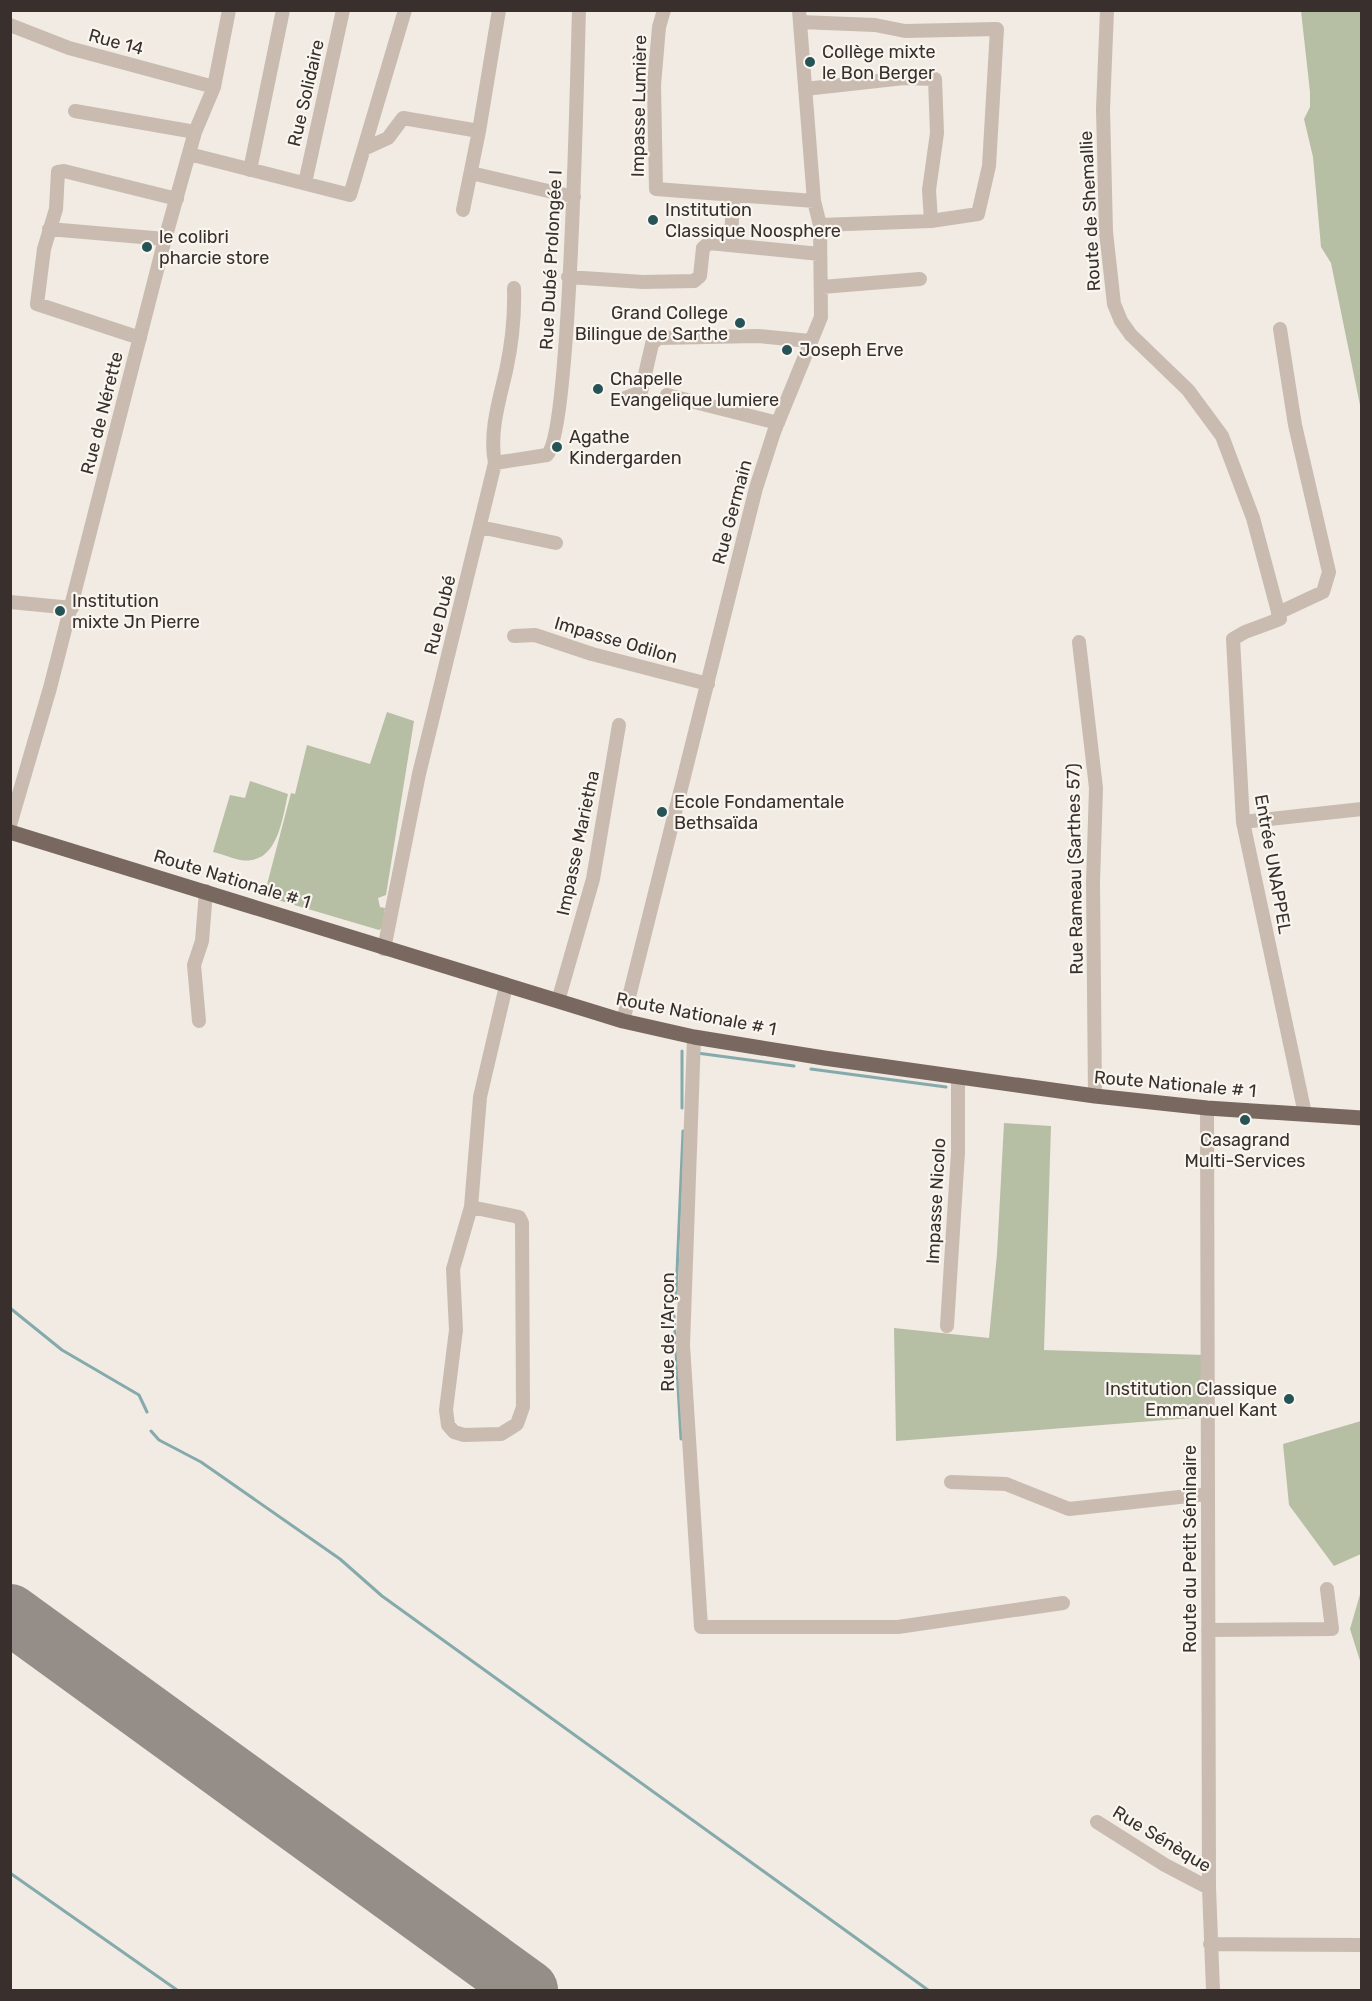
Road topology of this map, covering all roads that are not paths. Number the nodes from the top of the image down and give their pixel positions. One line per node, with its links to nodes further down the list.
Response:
1 (229, 10): 11 (street, Rue de Nérette)
2 (283, 10): 20 (street)
3 (343, 10): 22 (street, Rue Solidaire)
4 (405, 10): 15 (street)
5 (499, 10): 16 (street)
6 (579, 10): 24 (street, Rue Dubé Prolongée I)
7 (664, 10): 23 (street, Impasse Lumière)
8 (1107, 10): 49 (street, Route de Shemallie)
9 (800, 16): 12 (street, Rue Germain); 28 (street)
10 (10, 25): 11 (street, Rue 14)
11 (214, 87): 17 (street, Rue de Nérette)
12 (805, 89): 26 (street, Rue Germain); 28 (street)
13 (75, 111): 17 (street)
14 (404, 118): 15 (street); 16 (street); 18 (street)
15 (372, 119): 18 (street)
16 (478, 131): 21 (street)
17 (195, 132): 19 (street, Rue de Nérette)
18 (364, 149): 22 (street)
19 (189, 154): 20 (street); 25 (street, Rue de Nérette)
20 (250, 170): 22 (street)
21 (471, 172): 24 (street); 27 (street)
22 (305, 183)
23 (733, 195): 26 (street, Impasse Lumière); 32 (street)
24 (574, 196): 34 (street, Rue Dubé Prolongée I)
25 (177, 199): 30 (street); 31 (street, Rue de Nérette)
26 (814, 201): 29 (street, Rue Germain)
27 (463, 210)
28 (931, 221): 29 (street)
29 (820, 225): 33 (street, Rue Germain)
30 (49, 229): 31 (street); 39 (street)
31 (165, 239): 39 (street, Rue de Nérette)
32 (731, 244): 33 (street); 34 (street)
33 (820, 254): 36 (street, Rue Germain)
34 (568, 277): 44 (street, Rue Dubé Prolongée I)
35 (920, 279): 36 (street)
36 (822, 287): 40 (street, Rue Germain)
37 (514, 288): 44 (street, Rue Dubé)
38 (1280, 328): 49 (street, Entrée UNAPPEL)
39 (140, 338): 48 (street, Rue de Nérette)
40 (810, 341): 42 (street); 43 (street, Rue Germain)
41 (667, 395): 43 (street)
42 (625, 398)
43 (778, 423): 52 (street, Rue Germain)
44 (495, 463): 45 (street, Rue Dubé)
45 (480, 527): 46 (street); 59 (street, Rue Dubé)
46 (556, 543)
47 (10, 602): 48 (street)
48 (72, 608): 56 (street, Rue de Nérette)
49 (1279, 616): 55 (street, Entrée UNAPPEL)
50 (514, 636): 52 (street, Impasse Odilon)
51 (1079, 642): 66 (street, Rue Rameau (Sarthes 57))
52 (708, 684): 63 (street, Rue Germain)
53 (619, 725): 61 (street, Impasse Marietha)
54 (1362, 809): 55 (street)
55 (1243, 822): 68 (street, Entrée UNAPPEL)
56 (10, 825)
57 (10, 832): 58 (main road, Route Nationale # 1)
58 (206, 891): 59 (main road, Route Nationale # 1); 62 (street)
59 (384, 949): 60 (main road, Route Nationale # 1)
60 (506, 986): 61 (main road, Route Nationale # 1); 70 (street)
61 (558, 1001): 63 (main road, Route Nationale # 1)
62 (199, 1021)
63 (623, 1021): 64 (main road, Route Nationale # 1)
64 (694, 1037): 65 (main road, Route Nationale # 1); 75 (street, Rue de l'Arçon)
65 (958, 1078): 66 (main road, Route Nationale # 1); 71 (street, Impasse Nicolo)
66 (1095, 1096): 67 (main road, Route Nationale # 1)
67 (1207, 1108): 68 (main road, Route Nationale # 1); 73 (street, Route du Petit Séminaire)
68 (1305, 1114): 69 (main road, Route Nationale # 1)
69 (1362, 1118)
70 (471, 1207): 70 (street)
71 (947, 1326)
72 (951, 1482): 73 (street)
73 (1208, 1494): 76 (street, Route du Petit Séminaire)
74 (1327, 1589): 76 (street)
75 (1063, 1603)
76 (1208, 1630): 78 (street, Route du Petit Séminaire)
77 (1097, 1822): 78 (street, Rue Sénèque)
78 (1209, 1888): 79 (street, Route du Petit Séminaire)
79 (1210, 1944): 80 (street); 81 (street, Route du Petit Séminaire)
80 (1362, 1945)
81 (1213, 1990)

